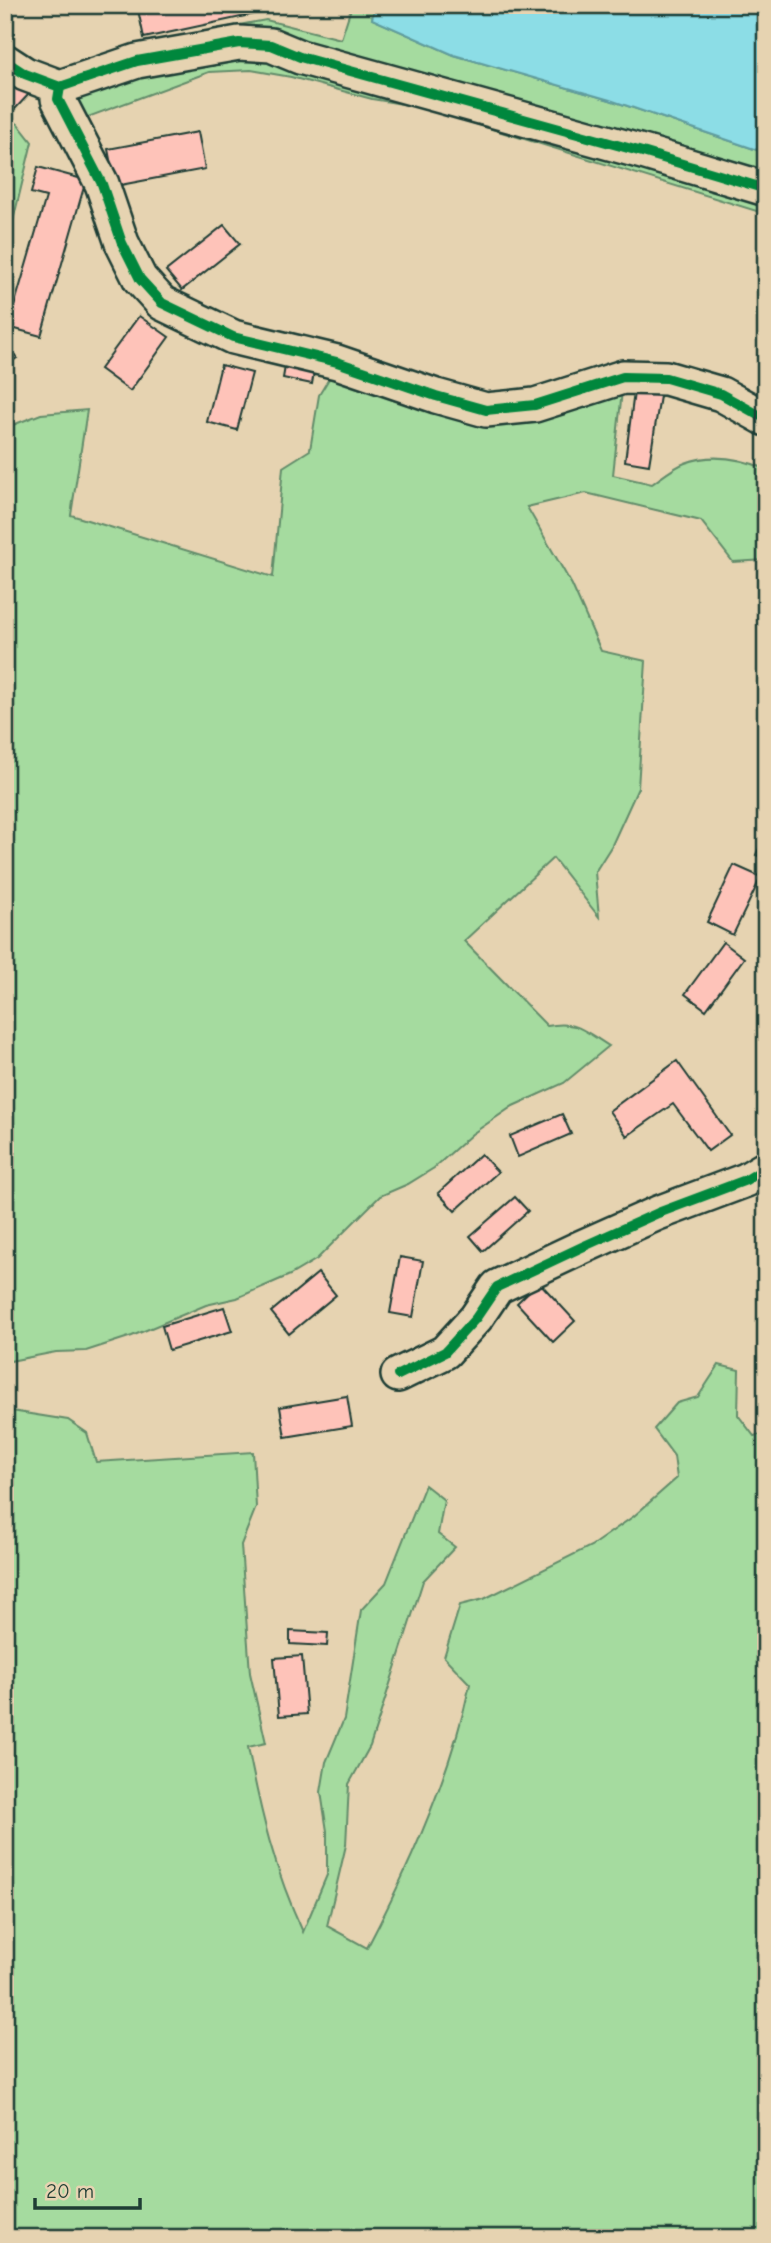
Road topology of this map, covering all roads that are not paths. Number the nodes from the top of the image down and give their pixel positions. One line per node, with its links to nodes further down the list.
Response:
1 (5, 61): 2 (street)
2 (60, 86): 3 (street); 4 (street)
3 (766, 189)
4 (766, 419)
5 (766, 1168): 6 (street)
6 (398, 1376)

